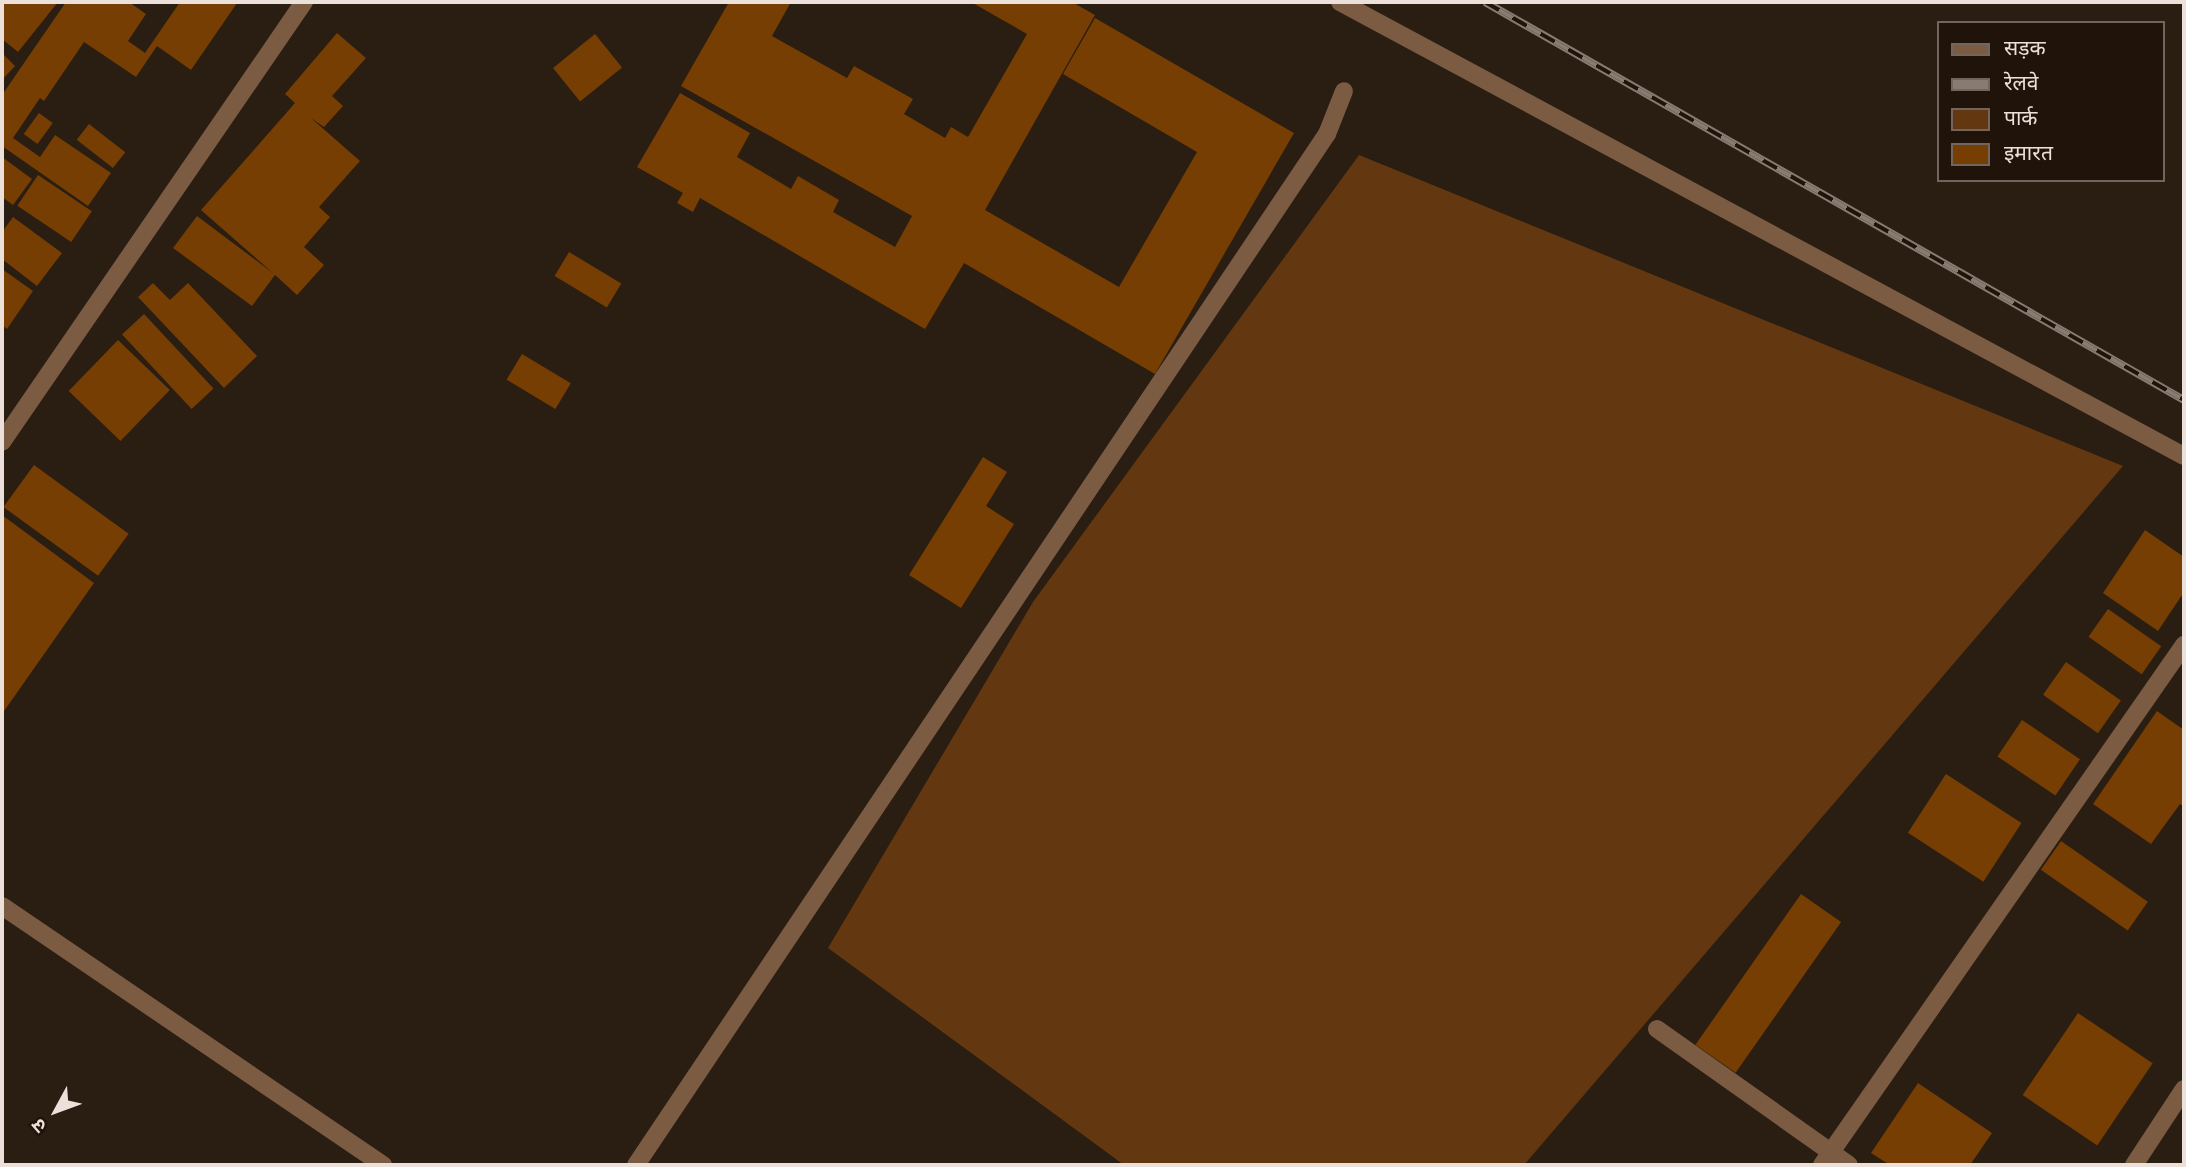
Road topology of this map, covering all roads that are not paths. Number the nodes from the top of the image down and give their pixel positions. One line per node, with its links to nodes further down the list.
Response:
1 (304, 2): 4 (street)
2 (1340, 2): 5 (street)
3 (1344, 91): 12 (street)
4 (2, 442)
5 (2184, 456)
6 (2184, 645): 10 (street)
7 (2, 906): 11 (street)
8 (1657, 1029): 10 (street)
9 (2184, 1089): 14 (street)
10 (1827, 1159): 13 (street)
11 (383, 1165)
12 (636, 1165)
13 (1849, 1165)
14 (2134, 1165)

